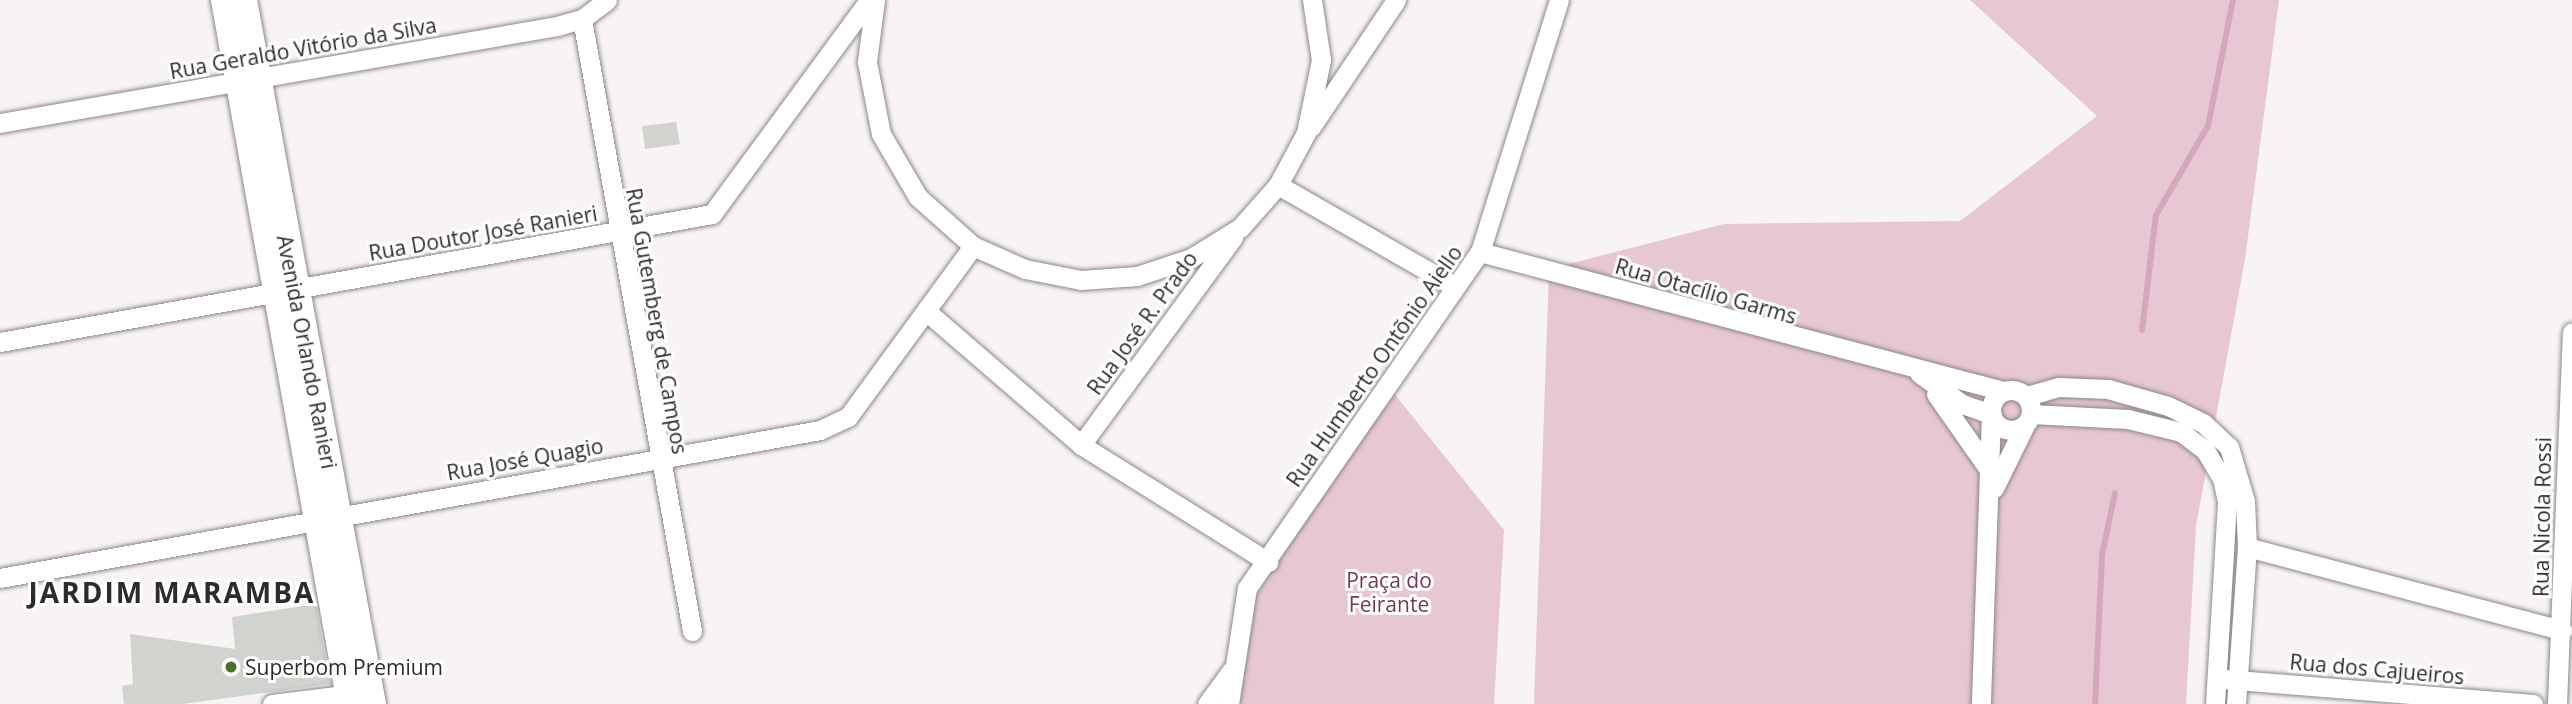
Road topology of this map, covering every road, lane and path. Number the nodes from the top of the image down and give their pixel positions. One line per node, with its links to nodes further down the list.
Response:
1 (224, 0): 10 (main road, Avenida Orlando Ranieri)
2 (244, 0): 10 (main road, Avenida Orlando Ranieri)
3 (607, 0): 9 (street, Rua Geraldo Vitório da Silva)
4 (869, 0): 15 (street, Rua Doutor José Ranieri)
5 (875, 0): 16 (street)
6 (1312, 0): 12 (street)
7 (1396, 0): 12 (street)
8 (1559, 0): 17 (street, Rua Humberto Ontõnio Aiello)
9 (582, 19): 10 (street, Rua Geraldo Vitório da Silva); 15 (street, Rua Gutemberg de Campos)
10 (249, 81): 11 (street, Rua Geraldo Vitório da Silva); 19 (main road, Avenida Orlando Ranieri)
11 (0, 123)
12 (1306, 133): 13 (street)
13 (1278, 185): 14 (street); 18 (street)
14 (1240, 228): 16 (street); 27 (street, Rua José R. Prado)
15 (618, 232): 19 (street, Rua Doutor José Ranieri); 28 (street, Rua Gutemberg de Campos)
16 (973, 246): 20 (street, Rua José Quagio)
17 (1480, 252): 18 (street, Rua Humberto Ontõnio Aiello); 23 (street, Rua Otacílio Garms)
18 (1454, 286): 32 (street, Rua Humberto Ontõnio Aiello)
19 (285, 291): 22 (street, Rua Doutor José Ranieri); 30 (main road, Avenida Orlando Ranieri)
20 (926, 311): 27 (street); 28 (street, Rua José Quagio)
21 (2572, 332): 35 (street, Rua Nicola Rossi)
22 (0, 342)
23 (1924, 379): 24 (street, Rua Otacílio Garms); 26 (street, Rua Otacílio Garms); 29 (street)
24 (2003, 391): 25 (street, Rua Otacílio Garms); 26 (street)
25 (2028, 412): 26 (street, Rua Otacílio Garms); 29 (street); 31 (street); 37 (street)
26 (1991, 414): 29 (street)
27 (1081, 445): 32 (street)
28 (658, 458): 30 (street, Rua José Quagio); 34 (street, Rua Gutemberg de Campos)
29 (1992, 483): 43 (street)
30 (328, 517): 33 (street, Rua José Quagio); 39 (main road, Avenida Orlando Ranieri)
31 (2247, 547): 35 (street); 38 (street)
32 (1268, 562): 36 (street, Rua Humberto Ontõnio Aiello)
33 (0, 578)
34 (692, 631)
35 (2562, 631): 47 (street, Rua Nicola Rossi)
36 (1235, 667): 41 (street); 42 (street, Rua Humberto Ontõnio Aiello)
37 (2216, 678): 38 (street, Rua dos Cajueiros); 44 (street)
38 (2237, 680): 45 (street); 46 (street, Rua dos Cajueiros)
39 (361, 699): 40 (street)
40 (272, 704)
41 (1207, 704)
42 (1229, 704)
43 (1981, 704)
44 (2215, 704)
45 (2236, 704)
46 (2533, 704)
47 (2557, 704)

